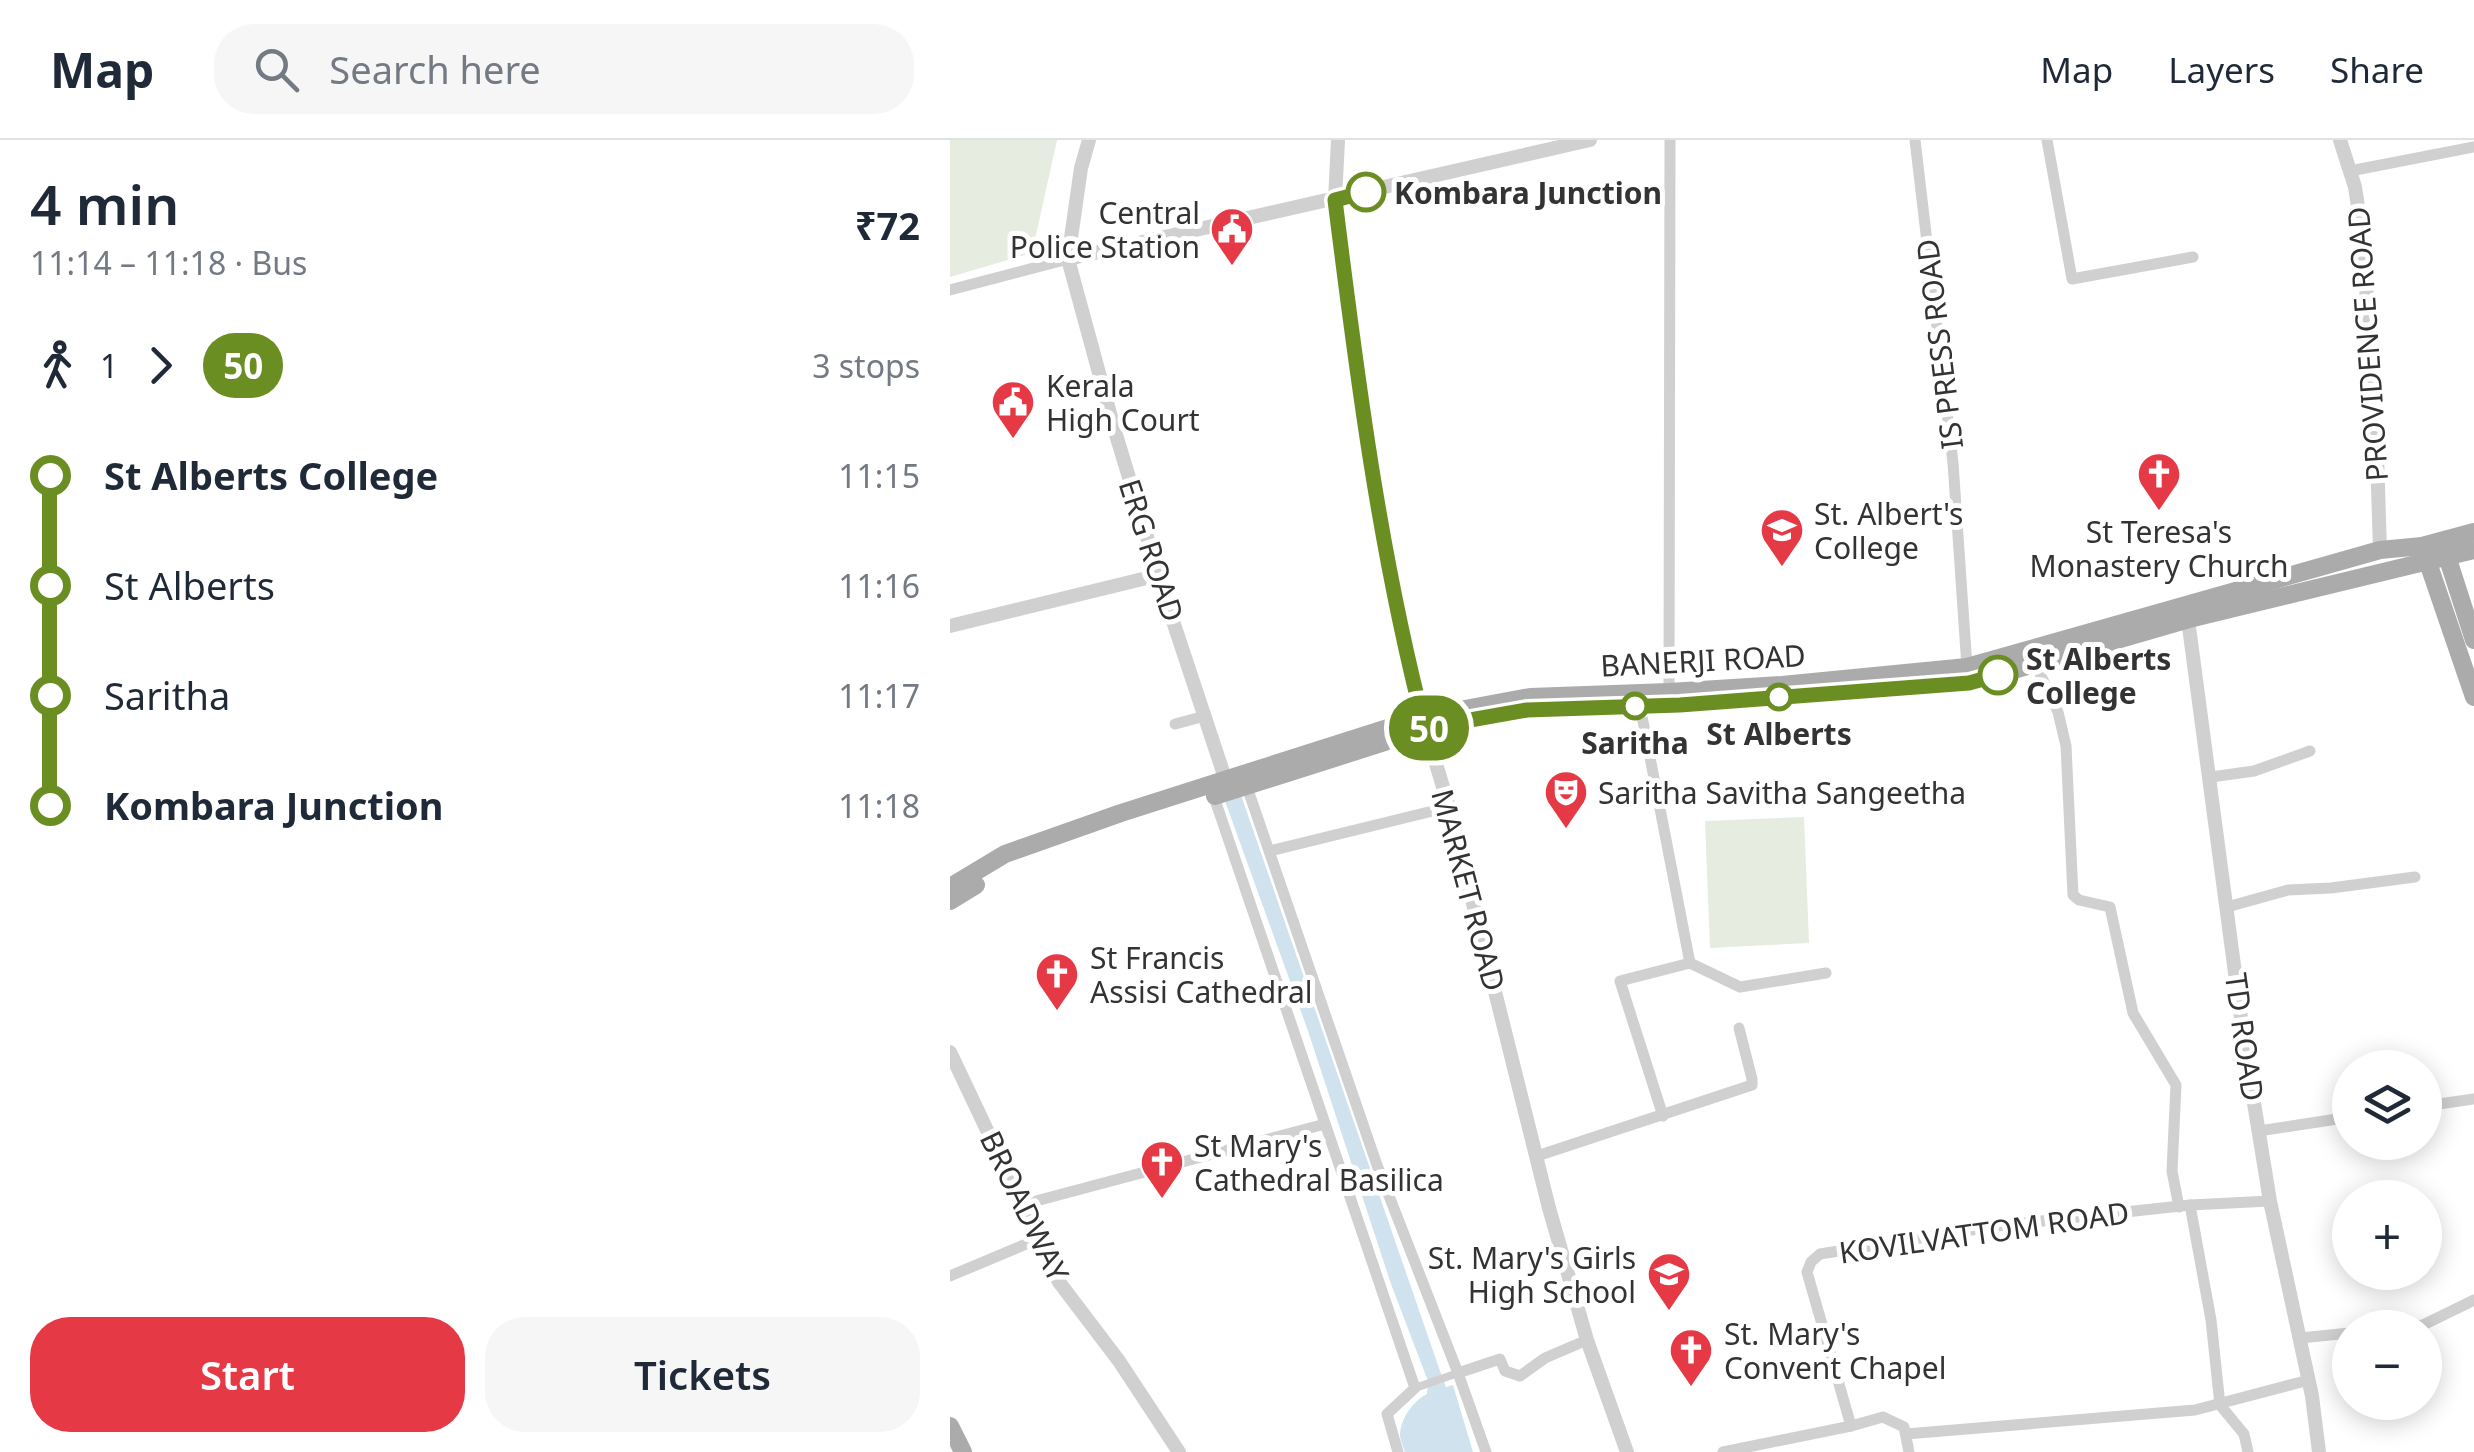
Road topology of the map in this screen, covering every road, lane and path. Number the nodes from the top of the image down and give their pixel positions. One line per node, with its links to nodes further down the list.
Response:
1 (1089, 140): 13 (street)
2 (1338, 140): 11 (street, MARKET ROAD)
3 (1590, 140): 11 (street)
4 (1670, 140): 27 (street)
5 (1915, 140): 26 (street, IS PRESS ROAD)
6 (2047, 140): 12 (street)
7 (2340, 140): 10 (street, PROVIDENCE ROAD)
8 (2457, 145): 9 (street); 10 (street)
9 (2474, 146)
10 (2350, 171): 17 (street, PROVIDENCE ROAD)
11 (1335, 200): 13 (street); 31 (street, MARKET ROAD)
12 (2193, 257)
13 (1068, 259): 14 (street); 20 (street, ERG ROAD)
14 (950, 290)
15 (2474, 532): 16 (main road, BANERJI ROAD)
16 (2445, 549): 18 (main road, BANERJI ROAD); 19 (main road, BANERJI ROAD); 21 (main road)
17 (2380, 550): 19 (main road, BANERJI ROAD); 22 (main road, BANERJI ROAD)
18 (2474, 550)
19 (2424, 554): 21 (main road); 22 (main road, BANERJI ROAD)
20 (1159, 575): 23 (street); 30 (street, ERG ROAD)
21 (2444, 581): 24 (main road); 28 (main road)
22 (2187, 613): 25 (main road, BANERJI ROAD); 26 (main road, BANERJI ROAD); 34 (street, TD ROAD)
23 (950, 626)
24 (2474, 640)
25 (2036, 664): 29 (main road, BANERJI ROAD); 55 (street)
26 (1967, 667): 27 (main road, BANERJI ROAD)
27 (1668, 692): 31 (main road, BANERJI ROAD)
28 (2474, 696)
29 (1640, 706): 31 (main road, BANERJI ROAD); 42 (street)
30 (1206, 716): 32 (street); 35 (street, ERG ROAD)
31 (1423, 723): 35 (main road, BANERJI ROAD); 36 (street, MARKET ROAD)
32 (1175, 724)
33 (2310, 751): 34 (street)
34 (2211, 777): 41 (street, TD ROAD)
35 (1228, 786): 37 (street); 39 (main road, BANERJI ROAD); 40 (main road, BANERJI ROAD); 50 (street)
36 (1449, 807): 37 (street); 52 (street, MARKET ROAD)
37 (1270, 851): 63 (street)
38 (2415, 877): 41 (street)
39 (950, 886)
40 (950, 901)
41 (2228, 907): 51 (street, TD ROAD)
42 (1690, 963): 43 (street); 48 (street)
43 (1826, 973)
44 (1739, 1028): 48 (street)
45 (950, 1052): 54 (street, BROADWAY)
46 (2474, 1099): 47 (street)
47 (2442, 1104)
48 (1664, 1116): 52 (street)
49 (2332, 1120): 51 (street)
50 (1325, 1124): 54 (street); 65 (street)
51 (2259, 1131): 53 (street, TD ROAD)
52 (1537, 1156): 62 (street, MARKET ROAD)
53 (2270, 1201): 55 (street, KOVILVATTOM ROAD); 61 (street, TD ROAD)
54 (1021, 1206): 56 (street, BROADWAY)
55 (2185, 1206): 66 (street); 68 (street, KOVILVATTOM ROAD)
56 (1038, 1239): 57 (street); 72 (street, BROADWAY)
57 (950, 1276)
58 (2474, 1300): 59 (street)
59 (2442, 1316)
60 (2332, 1335): 61 (street)
61 (2300, 1338): 64 (street, TD ROAD)
62 (1588, 1340): 63 (street); 75 (street, MARKET ROAD)
63 (1458, 1373): 65 (street); 74 (street)
64 (2309, 1380): 66 (street); 78 (street, TD ROAD)
65 (1415, 1388): 73 (street)
66 (2220, 1404): 69 (street); 77 (street)
67 (950, 1426): 71 (main road)
68 (1851, 1426): 69 (street); 70 (street)
69 (1906, 1434): 76 (street)
70 (1729, 1451)
71 (963, 1452)
72 (1180, 1452)
73 (1398, 1452)
74 (1486, 1452)
75 (1627, 1452)
76 (1909, 1452)
77 (2248, 1452)
78 (2320, 1452)

